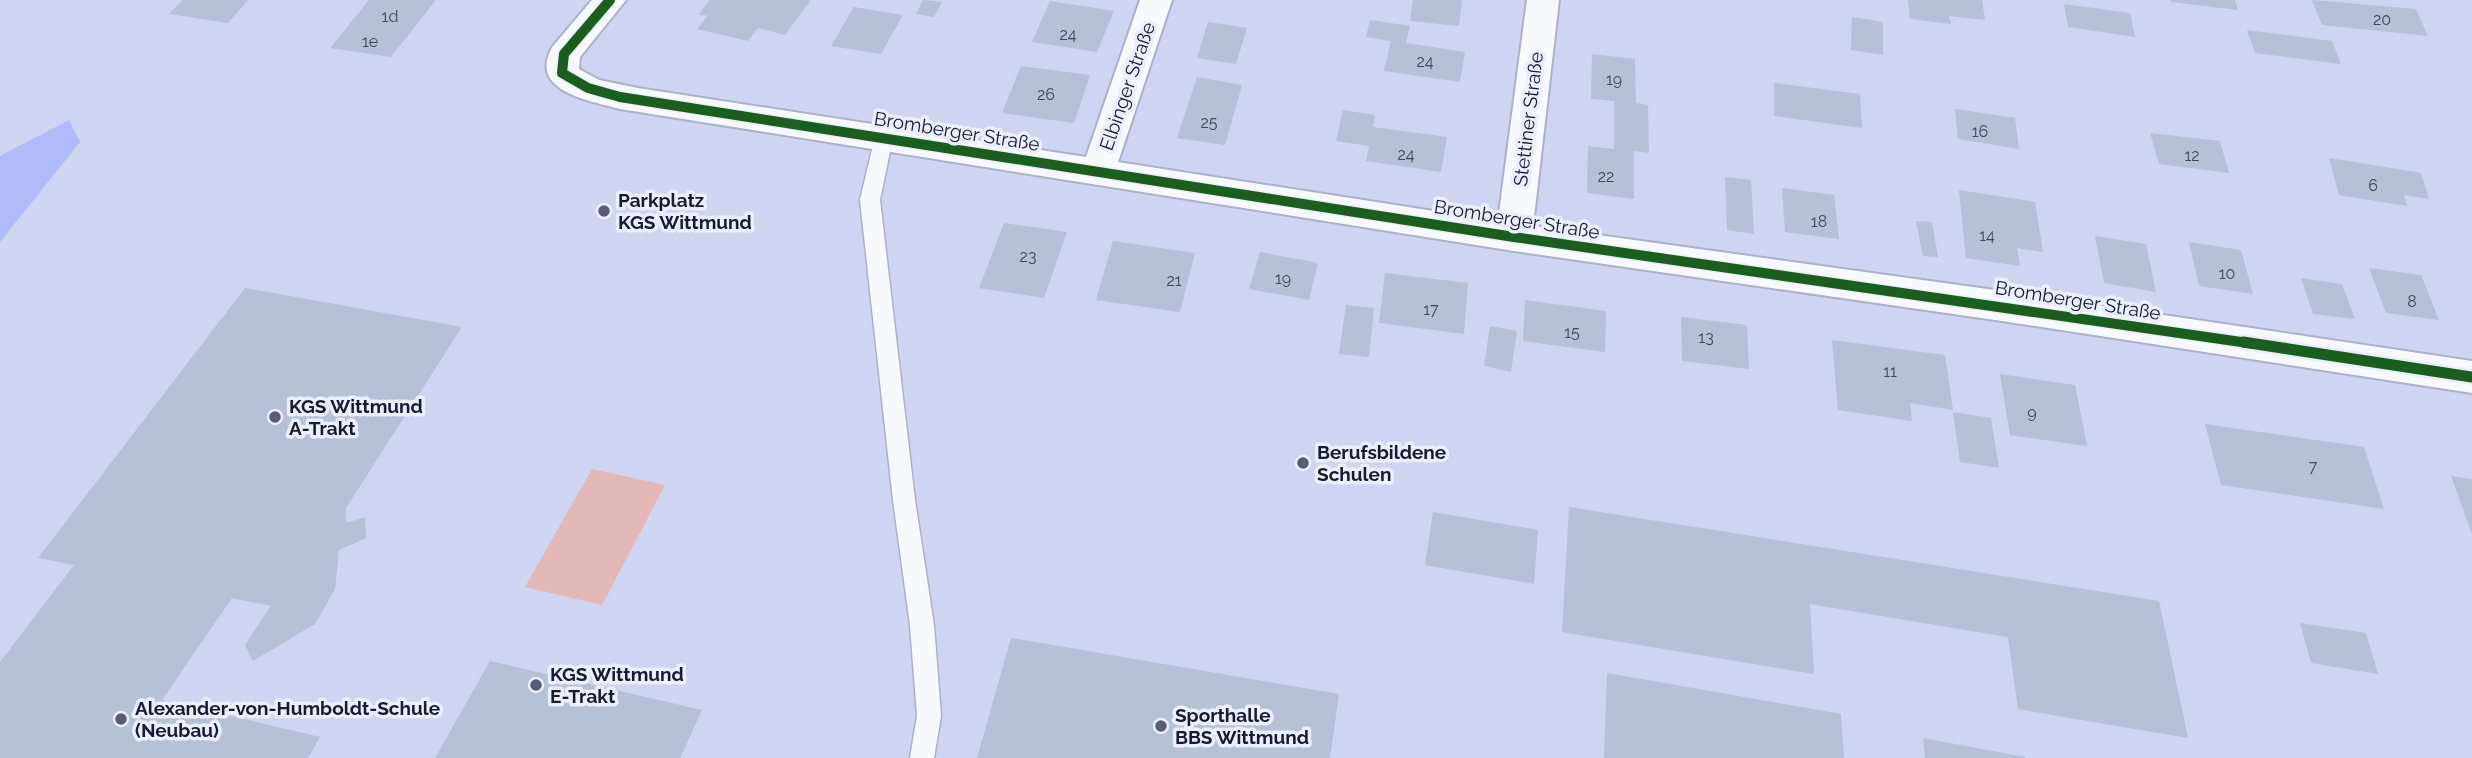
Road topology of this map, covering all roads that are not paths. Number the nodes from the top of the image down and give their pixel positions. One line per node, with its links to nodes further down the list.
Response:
1 (610, 0): 4 (street, Bromberger Straße)
2 (1156, 0): 5 (street, Elbinger Straße)
3 (1543, 0): 6 (street, Stettiner Straße)
4 (884, 137): 5 (street, Bromberger Straße); 8 (lane)
5 (1098, 171): 6 (street, Bromberger Straße)
6 (1514, 237): 7 (street, Bromberger Straße)
7 (2472, 377)
8 (922, 758)

